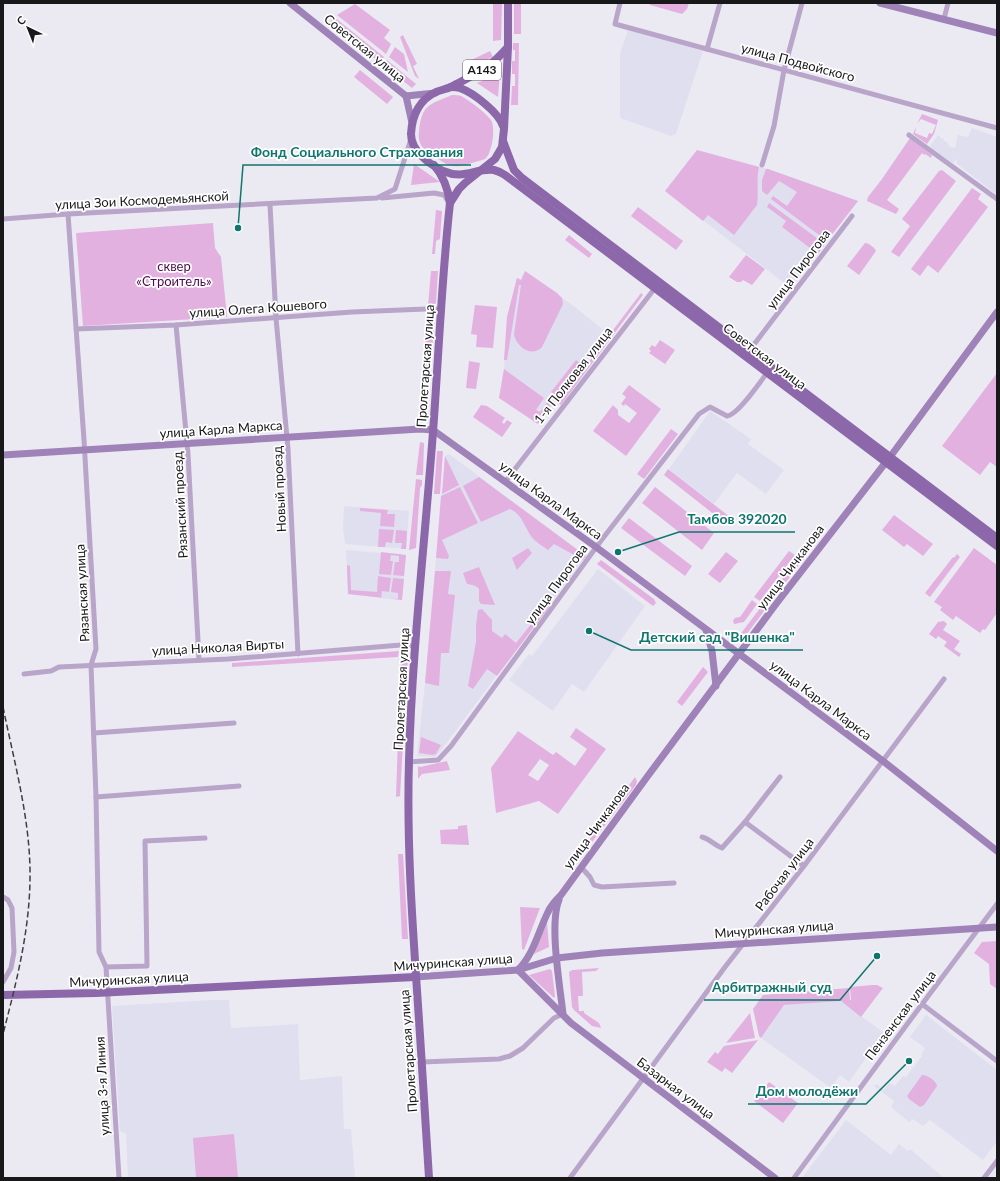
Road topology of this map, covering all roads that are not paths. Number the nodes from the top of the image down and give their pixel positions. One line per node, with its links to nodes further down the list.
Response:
1 (290, 3): 15 (main road, Советская улица)
2 (508, 3): 10 (main road, А143)
3 (620, 3): 11 (street, улица Подвойского)
4 (720, 3): 11 (street)
5 (802, 3): 12 (street)
6 (880, 3): 8 (main road)
7 (948, 3): 8 (street)
8 (944, 19): 9 (main road)
9 (997, 33)
10 (508, 47): 13 (main road, А143); 18 (main road)
11 (707, 49): 12 (street, улица Подвойского)
12 (784, 70): 17 (street, улица Подвойского); 23 (street)
13 (451, 86): 14 (main road); 18 (main road)
14 (435, 92): 15 (main road); 16 (main road)
15 (406, 96): 16 (main road)
16 (412, 123): 20 (main road)
17 (997, 128)
18 (504, 129): 21 (main road)
19 (909, 135): 26 (street)
20 (411, 138): 22 (main road); 25 (street, улица Зои Космодемьянской)
21 (503, 141): 24 (main road); 32 (main road)
22 (434, 165): 24 (main road); 27 (main road)
23 (762, 165)
24 (481, 172): 27 (main road); 32 (main road, Советская улица)
25 (377, 198): 27 (street); 28 (street, улица Зои Космодемьянской)
26 (997, 200)
27 (450, 203): 33 (main road, Пролетарская улица)
28 (270, 205): 29 (street, улица Зои Космодемьянской); 35 (street, Новый проезд)
29 (68, 214): 31 (street, улица Зои Космодемьянской); 37 (street, Рязанская улица)
30 (852, 216): 38 (street, улица Пирогова)
31 (3, 219)
32 (657, 285): 38 (main road); 39 (main road, Советская улица); 46 (street, 1-я Полковая улица)
33 (440, 309): 35 (street, улица Олега Кошевого); 40 (main road, Пролетарская улица)
34 (997, 312): 45 (main road, улица Чичканова)
35 (276, 318): 36 (street, улица Олега Кошевого); 41 (street, Новый проезд)
36 (176, 325): 37 (street, улица Олега Кошевого); 42 (street, Рязанский проезд)
37 (76, 329): 43 (street, Рязанская улица)
38 (749, 351): 45 (main road)
39 (767, 373): 45 (main road, Советская улица); 49 (street, улица Пирогова)
40 (433, 430): 41 (main road, улица Карла Маркса); 46 (main road, улица Карла Маркса); 51 (main road, Пролетарская улица)
41 (287, 437): 42 (main road, улица Карла Маркса); 52 (street, Новый проезд)
42 (187, 443): 43 (main road, улица Карла Маркса); 54 (street, Рязанский проезд)
43 (84, 449): 44 (main road, улица Карла Маркса); 55 (street, Рязанская улица)
44 (3, 455)
45 (888, 459): 47 (main road); 48 (main road, Советская улица); 53 (main road, улица Чичканова)
46 (505, 482): 49 (main road, улица Карла Маркса)
47 (997, 537)
48 (997, 546)
49 (596, 547): 50 (main road, улица Карла Маркса); 62 (street, улица Пирогова)
50 (706, 630): 53 (main road, улица Карла Маркса); 58 (main road)
51 (415, 646): 52 (street, улица Николая Вирты); 62 (main road, Пролетарская улица)
52 (298, 654): 54 (street, улица Николая Вирты)
53 (740, 655): 58 (main road, улица Чичканова); 61 (main road, улица Карла Маркса)
54 (200, 660): 55 (street, улица Николая Вирты)
55 (91, 665): 56 (street, улица Николая Вирты); 60 (street, Рязанская улица)
56 (24, 674)
57 (944, 679): 61 (street, Рабочая улица)
58 (716, 686): 71 (main road, улица Чичканова)
59 (234, 723): 60 (street)
60 (94, 733): 65 (street, Рязанская улица)
61 (883, 761): 69 (main road, улица Карла Маркса); 70 (street, Рабочая улица)
62 (408, 762): 82 (main road, Пролетарская улица)
63 (780, 777): 66 (street)
64 (239, 786): 65 (street)
65 (96, 797): 80 (street, Рязанская улица)
66 (745, 822): 67 (street); 70 (street)
67 (702, 837)
68 (205, 838): 80 (street)
69 (997, 851)
70 (804, 866): 78 (street, Рабочая улица)
71 (581, 867): 72 (street); 73 (main road, улица Чичканова)
72 (674, 883)
73 (561, 895): 79 (main road); 81 (main road)
74 (3, 897): 83 (street)
75 (997, 904): 77 (street, Пензенская улица)
76 (997, 927): 77 (main road, Мичуринская улица)
77 (979, 928): 78 (main road, Мичуринская улица); 86 (street, Пензенская улица)
78 (745, 943): 79 (main road, Мичуринская улица); 90 (street, Рабочая улица)
79 (557, 958): 81 (main road, Мичуринская улица); 87 (main road)
80 (106, 968): 84 (street, Рязанская улица)
81 (518, 970): 82 (main road, Мичуринская улица); 87 (main road, Базарная улица)
82 (415, 977): 84 (main road, Мичуринская улица); 89 (main road, Пролетарская улица)
83 (3, 982)
84 (107, 992): 85 (main road, Мичуринская улица); 92 (street, улица 3-я Линия)
85 (3, 995)
86 (922, 1004): 88 (street); 96 (street, Пензенская улица)
87 (563, 1014): 89 (street); 90 (main road, Базарная улица)
88 (997, 1061)
89 (422, 1062): 93 (main road, Пролетарская улица)
90 (644, 1079): 94 (street, Рабочая улица); 95 (main road, Базарная улица)
91 (997, 1161): 97 (street)
92 (119, 1178)
93 (429, 1178)
94 (570, 1178)
95 (776, 1178)
96 (794, 1178)
97 (984, 1178)

